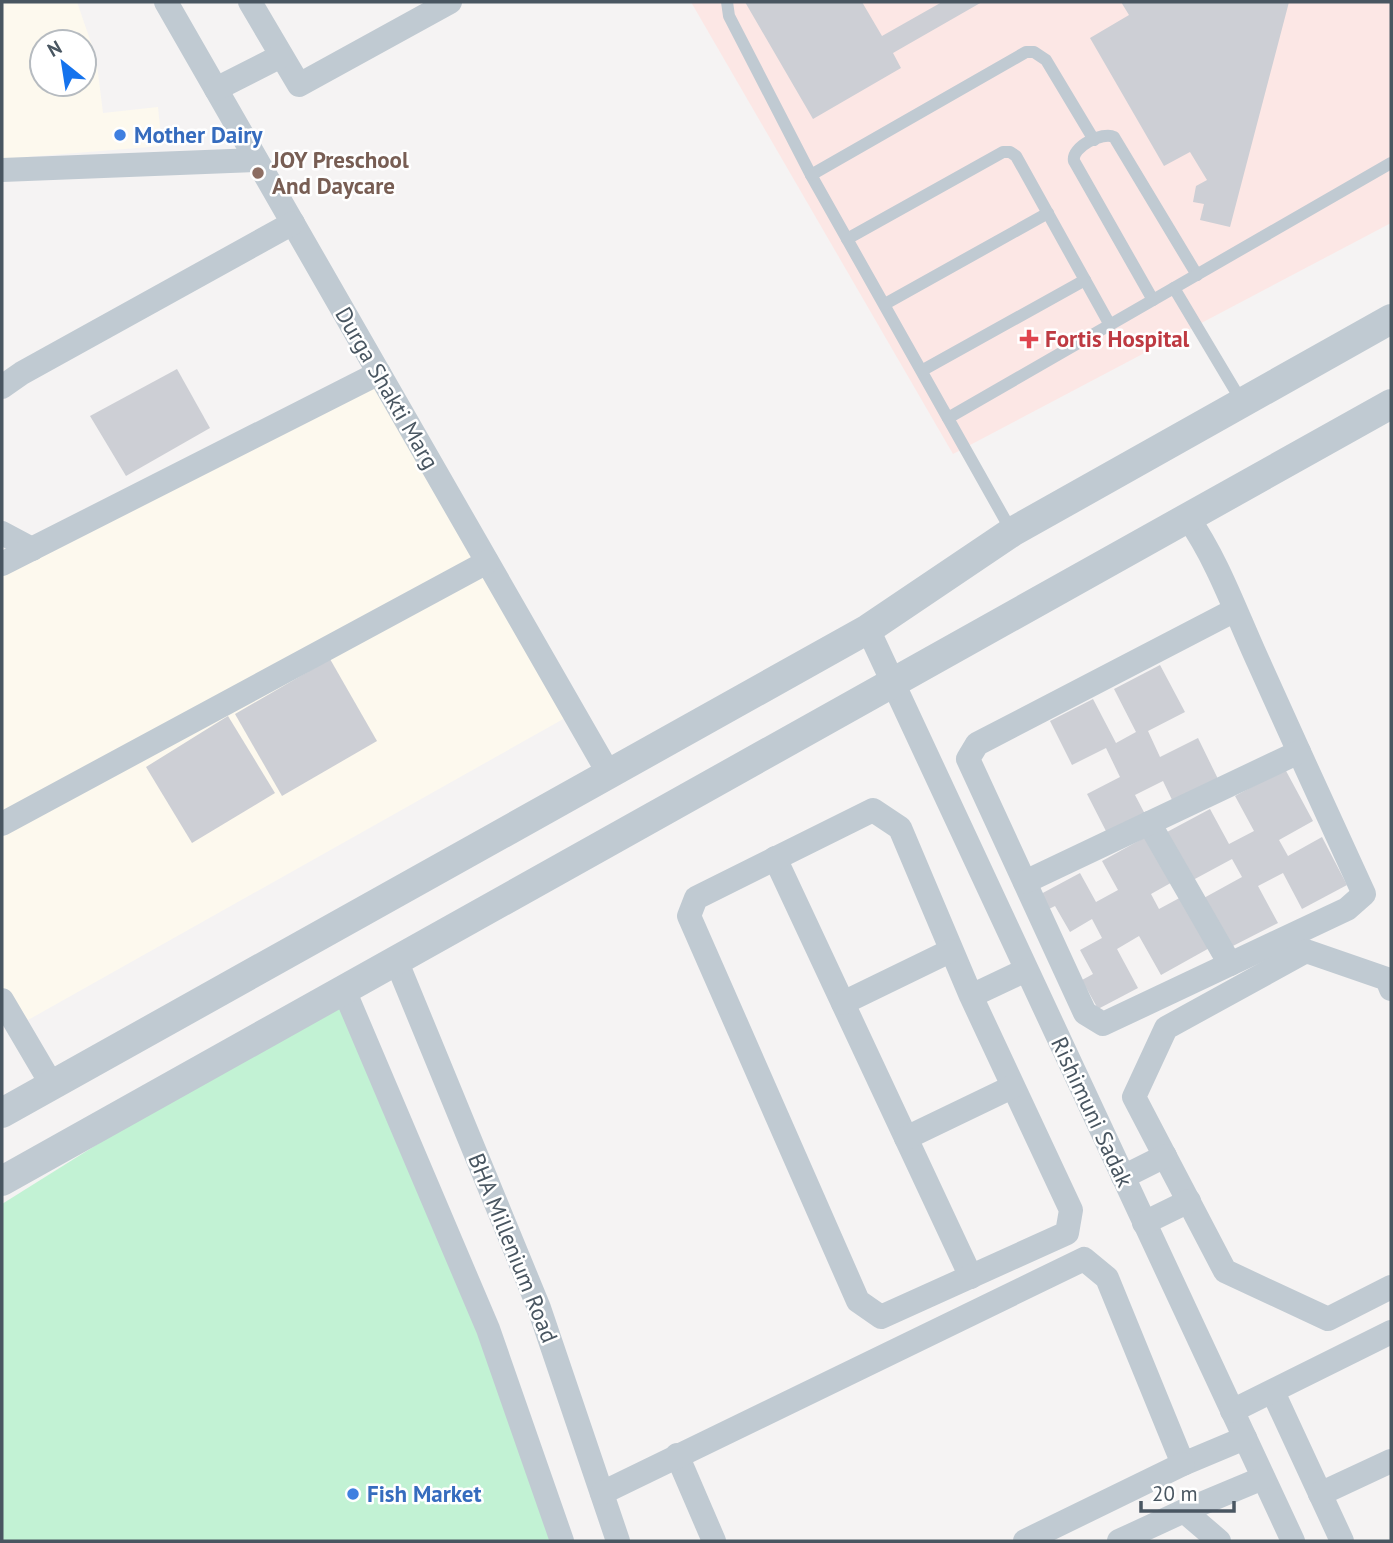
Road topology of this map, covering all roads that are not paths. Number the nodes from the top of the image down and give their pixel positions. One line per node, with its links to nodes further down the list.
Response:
1 (166, 2): 6 (street, Durga Shakti Marg)
2 (250, 2): 5 (street)
3 (450, 2): 5 (street)
4 (727, 2): 11 (lane)
5 (281, 56): 6 (street)
6 (216, 89): 8 (street, Durga Shakti Marg)
7 (1094, 140): 11 (lane); 15 (lane); 18 (lane)
8 (256, 160): 10 (street); 13 (street, Durga Shakti Marg)
9 (1391, 163): 15 (lane)
10 (2, 170)
11 (811, 175): 14 (lane)
12 (1048, 214): 14 (lane); 16 (lane); 19 (lane)
13 (293, 223): 23 (street, Durga Shakti Marg); 24 (street)
14 (847, 239): 19 (lane)
15 (1197, 275): 17 (lane)
16 (1085, 280): 21 (lane); 22 (lane)
17 (1174, 288): 18 (lane); 25 (lane)
18 (1153, 300): 21 (lane)
19 (885, 304): 22 (lane)
20 (1391, 319): 25 (street)
21 (1110, 325): 27 (lane)
22 (923, 370): 27 (lane)
23 (379, 373): 31 (street); 32 (street, Durga Shakti Marg)
24 (2, 387)
25 (1242, 403): 29 (street)
26 (1391, 404): 28 (street)
27 (948, 418): 29 (lane)
28 (1188, 518): 34 (street); 36 (street)
29 (1012, 532): 35 (street)
30 (2, 533): 31 (street)
31 (32, 549): 33 (street)
32 (487, 562): 38 (street, Durga Shakti Marg); 40 (street)
33 (2, 564)
34 (1235, 610): 37 (street); 42 (street)
35 (868, 629): 36 (street, Rishimuni Sadak); 38 (street)
36 (892, 682): 44 (street); 46 (street, Rishimuni Sadak)
37 (1299, 752): 39 (street); 45 (street)
38 (609, 774): 52 (street)
39 (1149, 823): 42 (street); 45 (street)
40 (2, 824)
41 (775, 858): 43 (street); 51 (street); 61 (street)
42 (1025, 883): 45 (street)
43 (950, 951): 49 (street); 51 (street)
44 (396, 960): 48 (street); 71 (street, BHA Millenium Road)
45 (1230, 964)
46 (1026, 970): 49 (street); 57 (street, Rishimuni Sadak)
47 (1391, 989): 56 (street)
48 (344, 990): 58 (street); 74 (street)
49 (971, 996): 53 (street)
50 (2, 998): 52 (street)
51 (843, 1003): 55 (street)
52 (52, 1086): 54 (street)
53 (1012, 1087): 55 (street); 61 (street)
54 (2, 1113)
55 (906, 1138): 61 (street)
56 (1165, 1156): 57 (street); 59 (street)
57 (1123, 1177): 60 (street, Rishimuni Sadak)
58 (2, 1181)
59 (1188, 1201): 60 (street); 62 (street)
60 (1144, 1223): 65 (street, Rishimuni Sadak)
61 (971, 1277)
62 (1391, 1287)
63 (1391, 1332): 64 (street)
64 (1273, 1392): 65 (street); 72 (street)
65 (1232, 1411): 66 (street, Rishimuni Sadak)
66 (1245, 1438): 69 (street); 70 (street, Rishimuni Sadak)
67 (677, 1455): 69 (street); 71 (street); 76 (street)
68 (1391, 1461): 72 (street)
69 (1183, 1464): 77 (street)
70 (1263, 1478): 73 (street); 80 (street, Rishimuni Sadak)
71 (602, 1493): 75 (street, BHA Millenium Road)
72 (1320, 1494): 81 (street)
73 (1184, 1511): 78 (street); 79 (street)
74 (562, 1541)
75 (618, 1541)
76 (714, 1541)
77 (1026, 1541)
78 (1119, 1541)
79 (1219, 1541)
80 (1293, 1541)
81 (1342, 1541)

